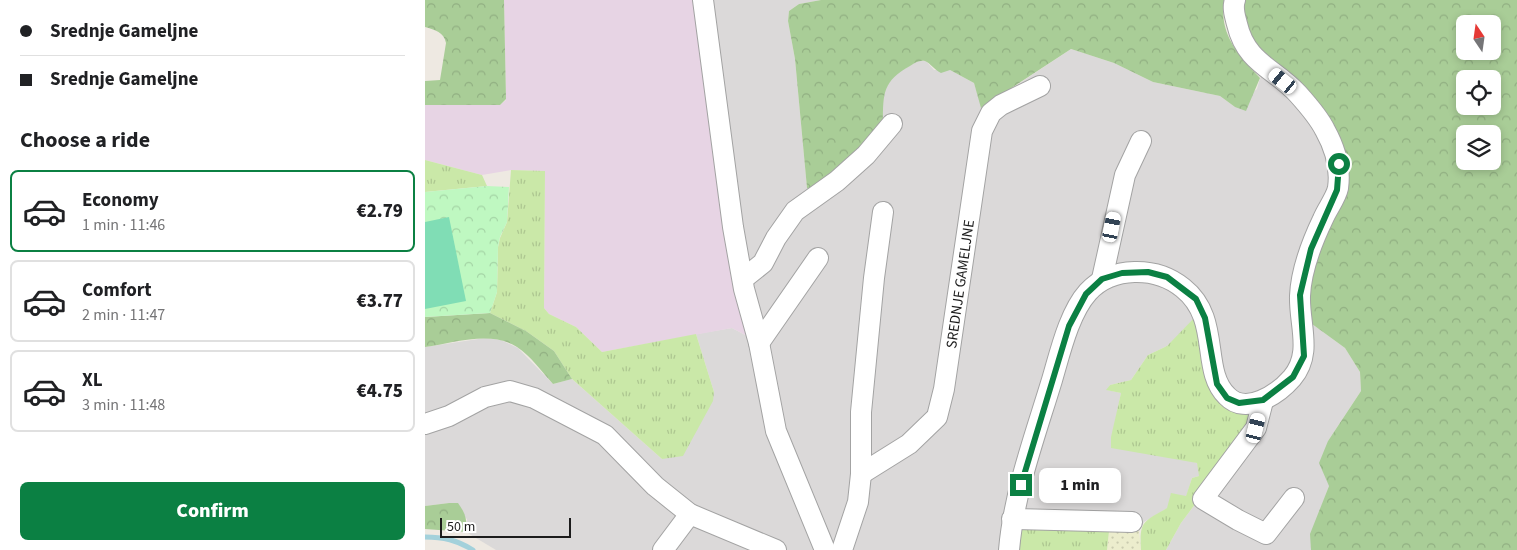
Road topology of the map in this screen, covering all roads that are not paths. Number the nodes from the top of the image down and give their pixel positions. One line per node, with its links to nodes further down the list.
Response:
1 (703, 0): 8 (street)
2 (1235, 0): 11 (street)
3 (1040, 86): 13 (street, SREDNJE GAMELJNE)
4 (892, 124): 8 (street)
5 (1141, 141): 9 (street)
6 (883, 212): 13 (street)
7 (818, 258): 10 (street)
8 (743, 279): 10 (street)
9 (1102, 279): 11 (street); 16 (street)
10 (759, 343): 20 (street)
11 (1263, 400): 14 (street)
12 (425, 424): 15 (street)
13 (861, 474): 21 (street)
14 (1294, 498)
15 (691, 514): 18 (street); 19 (street)
16 (1012, 519): 17 (street); 22 (street)
17 (1132, 522)
18 (663, 550)
19 (775, 550)
20 (825, 550)
21 (842, 550)
22 (1009, 550)

